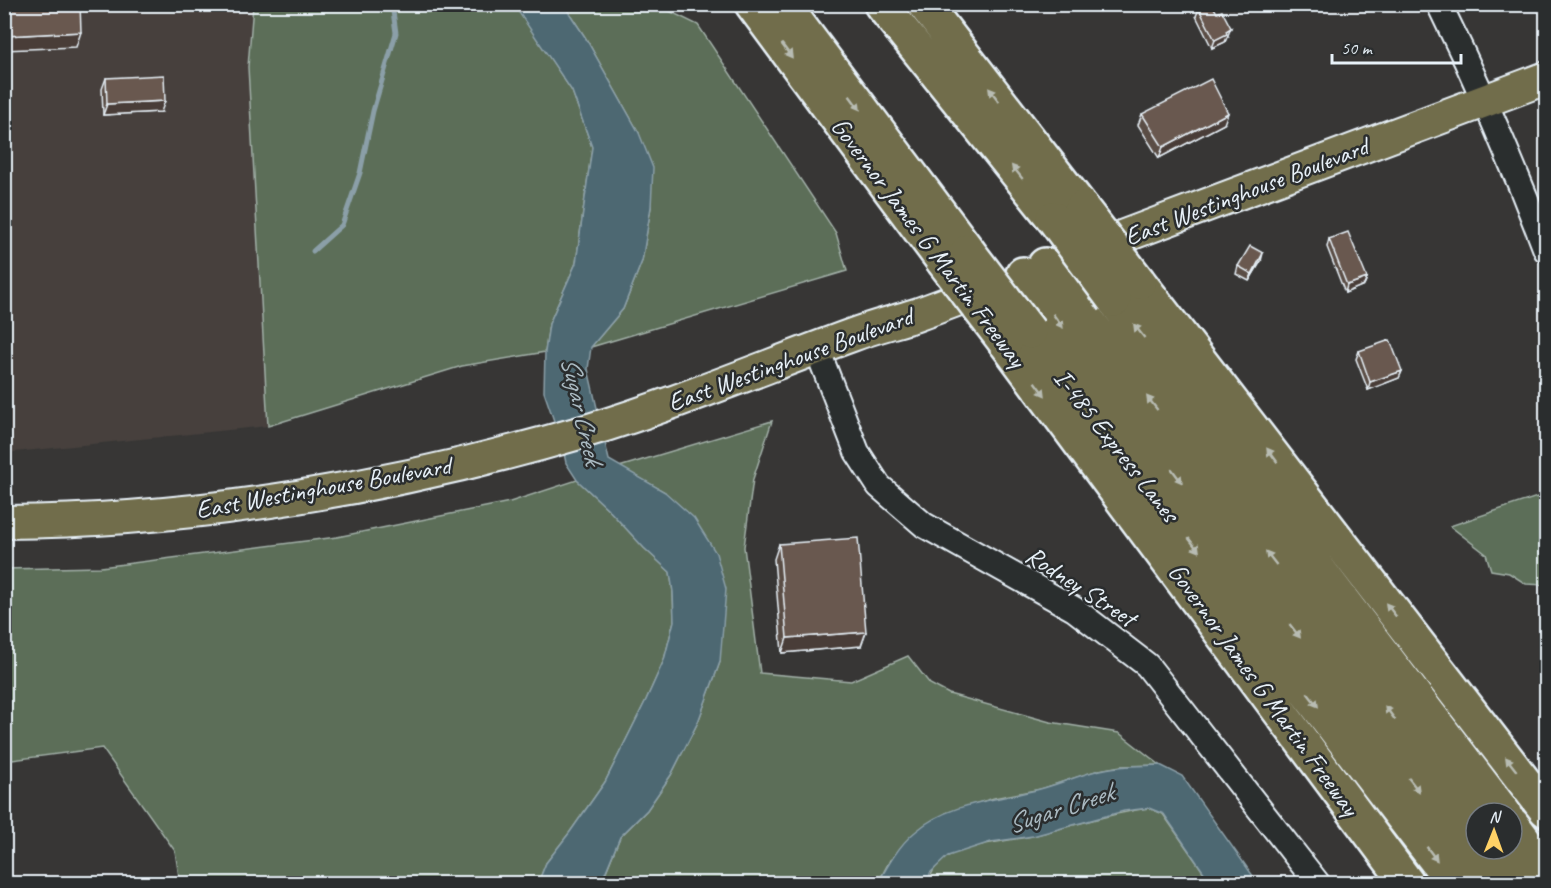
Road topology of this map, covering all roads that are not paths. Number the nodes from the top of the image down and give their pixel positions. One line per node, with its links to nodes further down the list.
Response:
1 (752, 4): 10 (highway, Governor James G Martin Freeway, one-way to 10)
2 (783, 4): 10 (highway, one-way to 10)
3 (881, 4): 8 (highway, one-way to 3)
4 (924, 4): 8 (highway, one-way to 4)
5 (1439, 4): 7 (street)
6 (1546, 78): 7 (main road, East Westinghouse Boulevard)
7 (1485, 101): 9 (street); 11 (main road, East Westinghouse Boulevard)
8 (1068, 212): 12 (highway, bridge)
9 (1546, 250)
10 (955, 256): 13 (highway, Governor James G Martin Freeway, bridge)
11 (1034, 270): 14 (main road, East Westinghouse Boulevard); 18 (highway, one-way to 11); 25 (highway, one-way to 25)
12 (1127, 291): 16 (highway, one-way to 12); 17 (highway, one-way to 12)
13 (1018, 337): 23 (highway, Governor James G Martin Freeway, one-way to 23); 24 (highway, I-485 Express Lanes, one-way to 24)
14 (817, 349): 15 (main road, East Westinghouse Boulevard); 22 (street, Rodney Street)
15 (4, 522)
16 (1495, 801)
17 (1546, 810)
18 (1464, 811)
19 (1524, 840): 21 (highway)
20 (1504, 861): 26 (highway)
21 (1546, 869)
22 (1318, 884)
23 (1408, 884)
24 (1454, 884)
25 (1490, 884)
26 (1522, 884)

